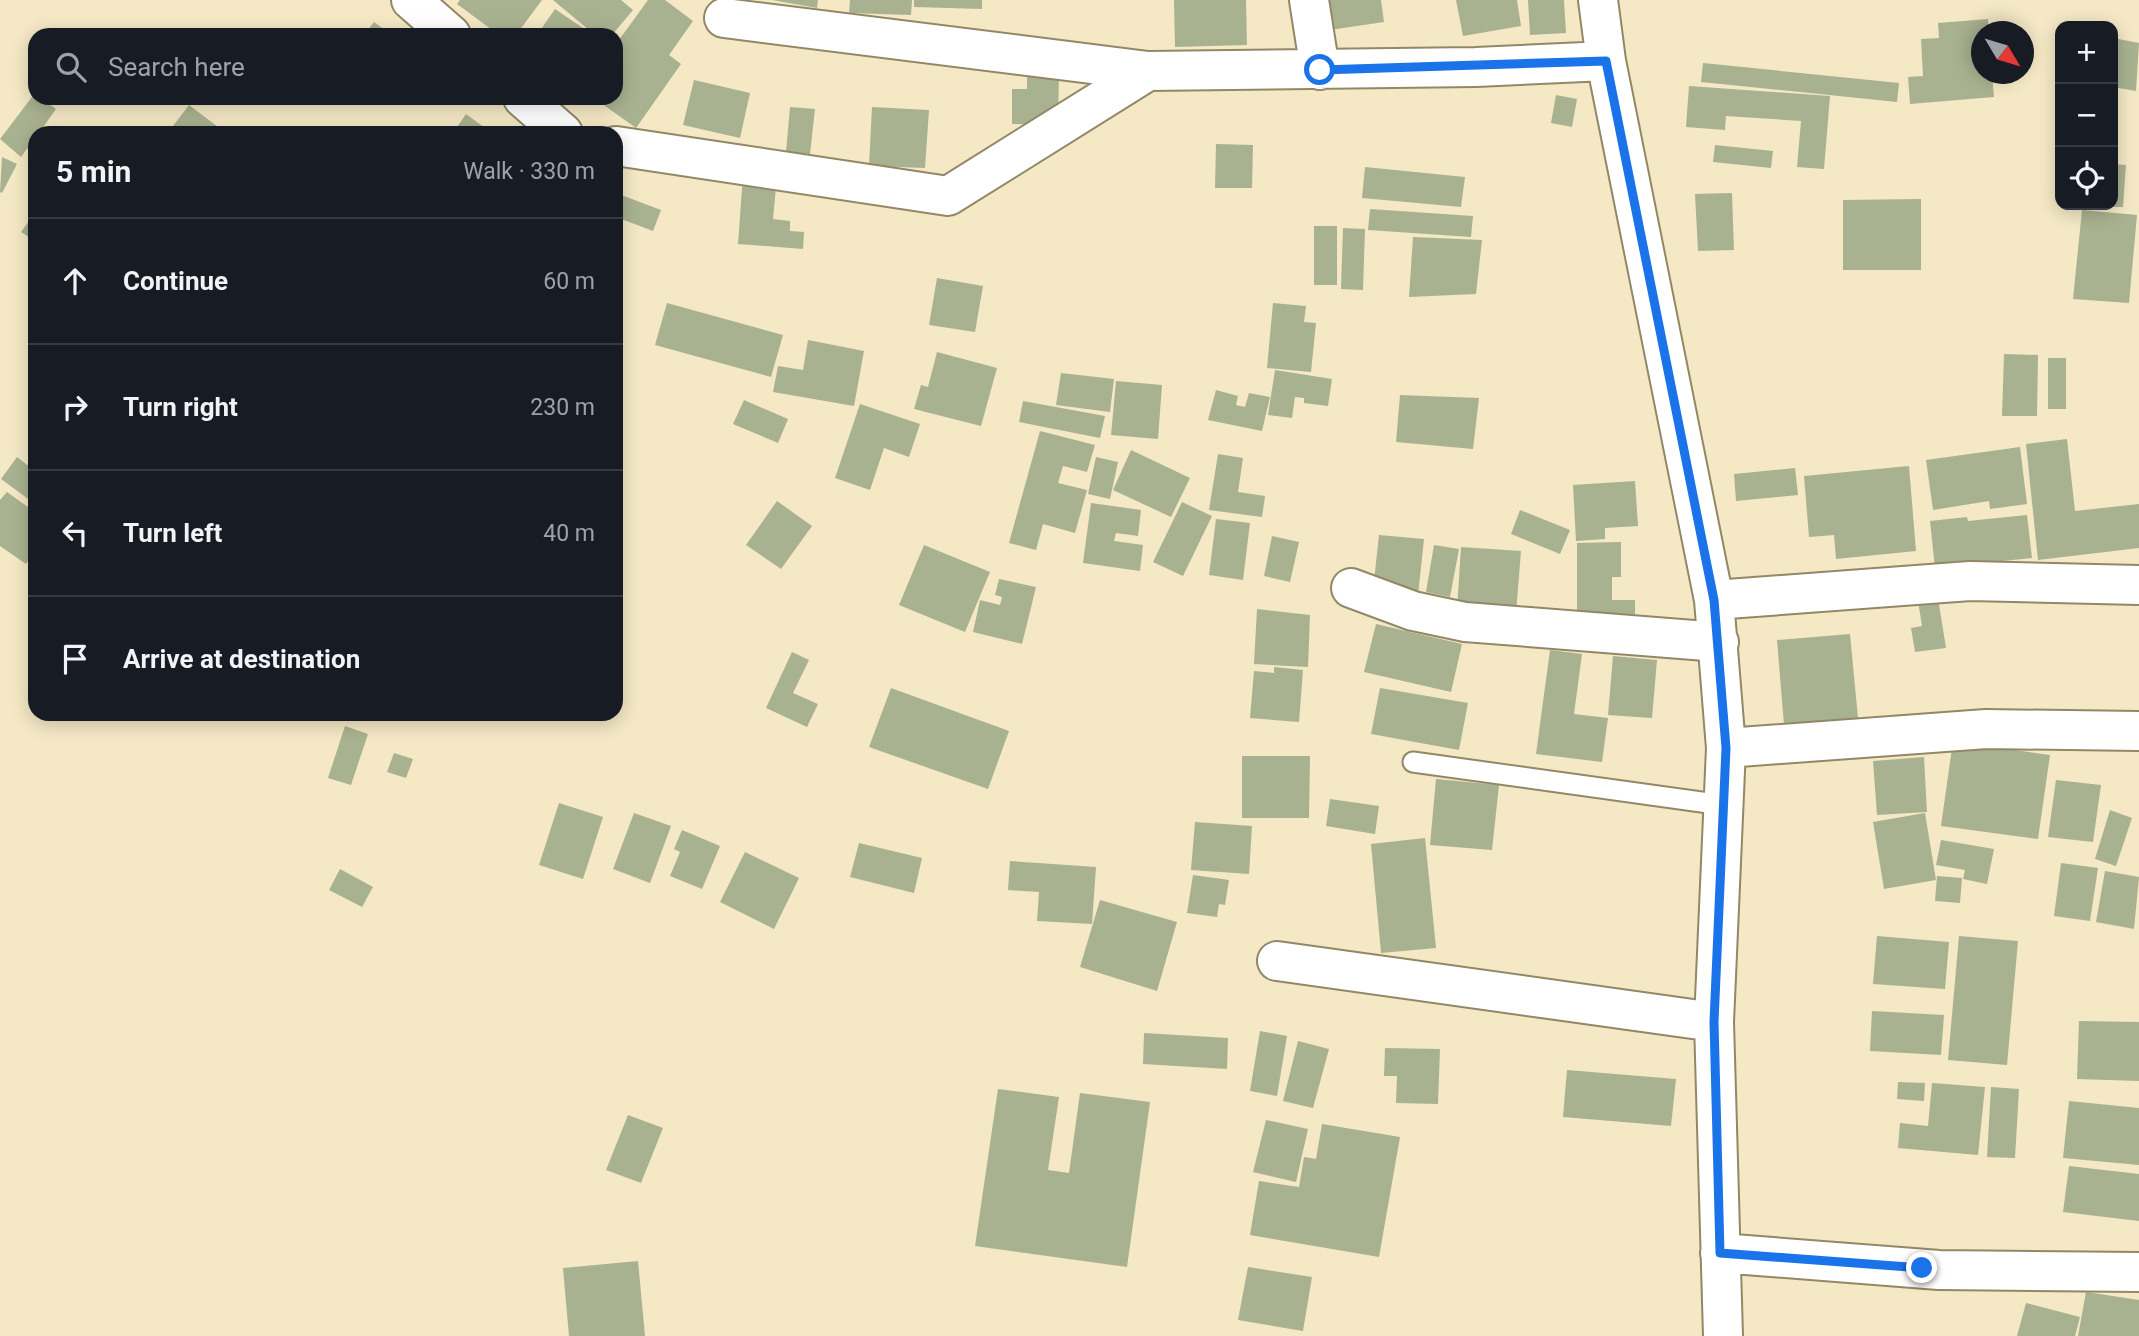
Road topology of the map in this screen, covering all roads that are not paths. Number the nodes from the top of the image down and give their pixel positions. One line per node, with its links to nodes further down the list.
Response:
1 (411, 0): 5 (street)
2 (1309, 0): 7 (street)
3 (1598, 0): 6 (street)
4 (724, 18): 8 (street)
5 (443, 28)
6 (1606, 61): 7 (street); 14 (street)
7 (1320, 70): 8 (street)
8 (1148, 71): 11 (street)
9 (531, 105): 10 (street)
10 (555, 126)
11 (623, 147)
12 (2139, 587): 14 (street)
13 (1351, 588): 15 (street)
14 (1714, 600): 15 (street)
15 (1719, 642): 17 (street)
16 (2139, 731): 17 (street)
17 (1726, 748): 19 (street)
18 (1413, 762): 19 (lane)
19 (1723, 804): 21 (street)
20 (1277, 961): 21 (street)
21 (1714, 1022): 22 (street)
22 (1720, 1253): 23 (street); 24 (street)
23 (2139, 1272)
24 (1723, 1336)

